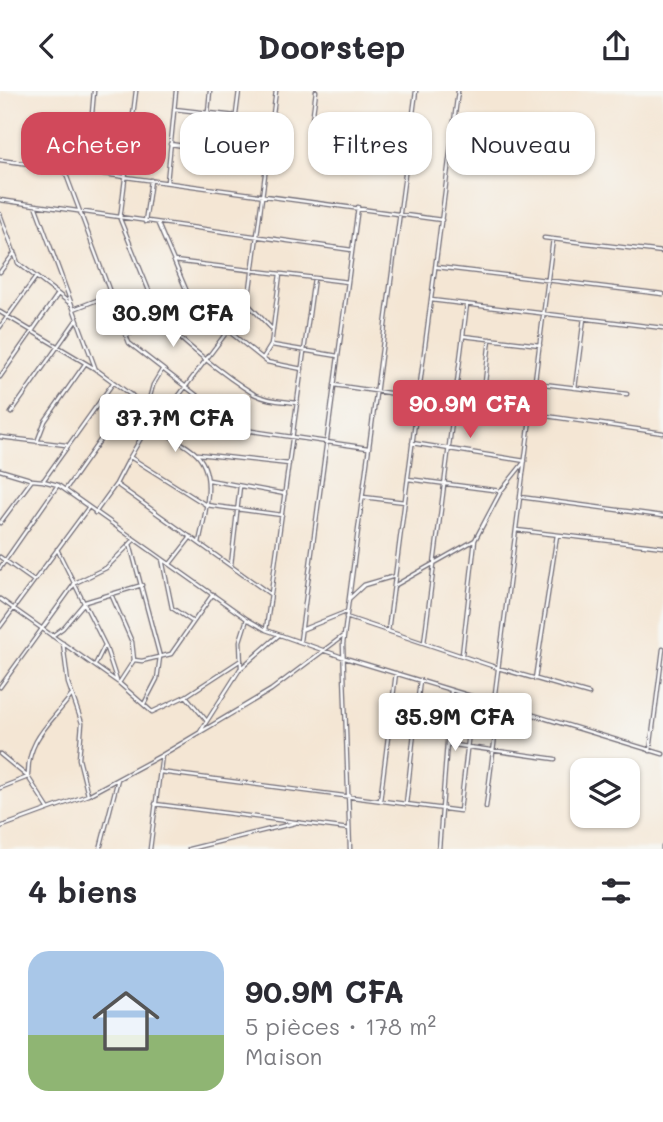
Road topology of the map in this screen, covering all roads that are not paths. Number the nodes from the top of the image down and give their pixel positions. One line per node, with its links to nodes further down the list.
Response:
1 (94, 91): 11 (street)
2 (136, 91): 24 (street)
3 (176, 91): 10 (street)
4 (210, 91): 13 (street)
5 (239, 91): 14 (street)
6 (276, 91): 15 (street)
7 (316, 91): 16 (street)
8 (416, 91): 32 (street)
9 (458, 91): 35 (street)
10 (174, 109): 12 (street); 17 (street)
11 (92, 112)
12 (200, 112)
13 (208, 112)
14 (236, 112)
15 (273, 112)
16 (313, 112)
17 (170, 144): 18 (street); 26 (street)
18 (180, 145)
19 (0, 160): 20 (street)
20 (21, 163)
21 (66, 175): 31 (street)
22 (117, 175): 24 (street)
23 (265, 175): 27 (street)
24 (124, 176): 25 (street); 34 (street)
25 (151, 180): 26 (street); 36 (street)
26 (167, 182): 27 (street)
27 (262, 194): 30 (street); 38 (street)
28 (0, 200): 29 (street)
29 (35, 205): 31 (street); 60 (street)
30 (358, 207): 32 (street); 41 (street)
31 (80, 213): 34 (street); 54 (street)
32 (399, 213): 35 (street); 93 (street)
33 (0, 214): 42 (street)
34 (120, 219): 36 (street); 61 (street)
35 (442, 220): 45 (street)
36 (145, 222): 37 (street)
37 (158, 224): 38 (street); 44 (street)
38 (257, 236): 41 (street); 46 (street)
39 (544, 238): 40 (street)
40 (553, 239): 43 (street); 51 (street)
41 (352, 250): 52 (street)
42 (15, 252): 47 (street); 49 (street)
43 (663, 252)
44 (173, 261): 46 (street); 56 (street)
45 (435, 267): 51 (street); 57 (street)
46 (252, 270): 48 (street); 58 (street)
47 (0, 272)
48 (281, 274): 50 (street); 70 (street)
49 (36, 277): 53 (street); 64 (street)
50 (314, 278): 52 (street); 79 (street)
51 (548, 280): 55 (street); 63 (street)
52 (348, 282): 80 (street)
53 (58, 294): 60 (street); 72 (street)
54 (111, 294): 60 (street); 73 (street)
55 (663, 294)
56 (186, 296): 58 (street); 61 (street); 71 (street)
57 (431, 300): 59 (street); 96 (street)
58 (248, 304): 70 (street); 71 (street)
59 (467, 304): 63 (street); 74 (street)
60 (73, 307): 66 (street)
61 (157, 311): 67 (street)
62 (0, 312): 64 (street)
63 (544, 313): 65 (street); 77 (street)
64 (7, 317): 68 (street); 72 (street)
65 (584, 318): 69 (street); 92 (street)
66 (77, 319): 78 (street); 85 (street)
67 (162, 320): 73 (street); 81 (street)
68 (0, 327)
69 (663, 328)
70 (273, 330): 76 (street)
71 (229, 331): 81 (street); 82 (street)
72 (32, 332): 78 (street); 87 (street)
73 (126, 335): 86 (street)
74 (463, 336): 75 (street); 98 (street)
75 (490, 339): 77 (street); 100 (street)
76 (271, 345): 79 (street); 82 (street)
77 (540, 345): 89 (street)
78 (58, 348): 83 (street); 101 (street)
79 (304, 351): 80 (street); 84 (street)
80 (338, 356): 90 (street)
81 (208, 358): 91 (street); 97 (street)
82 (263, 358): 84 (street)
83 (85, 365): 85 (street); 110 (street)
84 (302, 369): 97 (street)
85 (97, 370): 88 (street)
86 (162, 370): 91 (street); 99 (street)
87 (0, 377)
88 (113, 383): 95 (street); 113 (street)
89 (535, 383): 92 (street); 102 (street)
90 (334, 385): 93 (street); 111 (street)
91 (184, 387): 103 (street); 106 (street)
92 (575, 388): 94 (street)
93 (375, 394): 96 (street); 114 (street)
94 (627, 394)
95 (132, 395): 99 (street); 129 (street)
96 (418, 400): 98 (street); 112 (street)
97 (297, 403): 109 (street)
98 (454, 404): 100 (street); 115 (street)
99 (148, 408): 103 (street); 105 (street)
100 (482, 408): 102 (street)
101 (11, 413)
102 (531, 415): 107 (street); 118 (street)
103 (162, 418): 104 (street); 106 (street)
104 (156, 422): 105 (street); 116 (street)
105 (148, 426): 117 (street)
106 (241, 430): 109 (street)
107 (663, 433)
108 (0, 437): 110 (street)
109 (292, 437): 111 (street); 119 (street)
110 (37, 442): 113 (street)
111 (326, 442): 114 (street); 175 (street)
112 (412, 443): 115 (street); 121 (street)
113 (66, 445): 124 (street)
114 (368, 448): 132 (street)
115 (449, 449): 118 (street); 126 (street)
116 (196, 453): 119 (street); 123 (street)
117 (130, 457): 125 (street); 135 (street)
118 (525, 461): 130 (street); 133 (street)
119 (289, 464): 131 (street)
120 (0, 471): 122 (street)
121 (408, 479): 126 (street); 134 (street)
122 (32, 480): 124 (street); 141 (street)
123 (209, 480): 128 (street); 135 (street)
124 (43, 481): 127 (street)
125 (117, 484): 138 (street); 144 (street)
126 (444, 484): 130 (street); 156 (street)
127 (58, 485): 129 (street); 153 (street)
128 (240, 486): 131 (street); 137 (street)
129 (65, 491): 136 (street)
130 (501, 491): 146 (street)
131 (285, 494): 139 (street)
132 (362, 496): 134 (street); 167 (street)
133 (520, 497): 140 (street); 142 (street)
134 (405, 502): 158 (street)
135 (205, 505): 137 (street); 147 (street)
136 (88, 507): 138 (street); 150 (street)
137 (237, 509): 139 (street); 155 (street)
138 (96, 513): 145 (street)
139 (282, 515): 165 (street)
140 (663, 516)
141 (0, 523)
142 (516, 530): 143 (street); 193 (street)
143 (557, 535): 149 (street); 196 (street)
144 (191, 537): 147 (street); 154 (street)
145 (135, 540): 148 (street); 152 (street)
146 (475, 540): 156 (street); 187 (street)
147 (200, 543): 155 (street)
148 (130, 544): 160 (street); 161 (street)
149 (663, 547)
150 (57, 549): 159 (street); 160 (street)
151 (0, 557): 153 (street)
152 (162, 559): 154 (street); 172 (street)
153 (5, 561): 157 (street); 159 (street)
154 (170, 564): 164 (street)
155 (231, 565): 165 (street)
156 (434, 565): 162 (street); 183 (street)
157 (0, 568)
158 (395, 576): 162 (street); 167 (street)
159 (33, 581): 169 (street)
160 (75, 583): 168 (street); 174 (street)
161 (142, 585): 163 (street); 188 (street)
162 (394, 586): 177 (street)
163 (111, 594): 168 (street); 190 (street)
164 (213, 594): 171 (street); 172 (street)
165 (271, 594): 176 (street)
166 (0, 599): 169 (street)
167 (348, 600): 170 (street)
168 (85, 602): 179 (street); 184 (street)
169 (14, 608): 173 (street); 174 (street)
170 (346, 615): 175 (street); 177 (street); 180 (street)
171 (247, 619): 176 (street); 191 (street)
172 (193, 622): 188 (street)
173 (0, 627)
174 (42, 629): 179 (street); 199 (street)
175 (301, 629): 181 (street)
176 (266, 630): 178 (street)
177 (388, 631): 183 (street)
178 (279, 635): 181 (street); 194 (street)
179 (52, 636): 182 (street)
180 (344, 636): 186 (street); 189 (street)
181 (299, 642): 186 (street)
182 (63, 643): 192 (street); 203 (street)
183 (424, 643): 187 (street)
184 (105, 645): 192 (street); 198 (street)
185 (663, 649): 213 (street)
186 (326, 651): 189 (street); 209 (street)
187 (462, 656): 193 (street)
188 (160, 657): 190 (street); 206 (street)
189 (345, 658): 195 (street); 223 (street)
190 (134, 660): 198 (street)
191 (241, 660): 194 (street); 202 (street)
192 (94, 666): 198 (street)
193 (498, 668): 196 (street); 205 (street)
194 (240, 669): 208 (street)
195 (396, 673): 197 (street); 224 (street)
196 (535, 678): 201 (street)
197 (420, 680): 200 (street); 226 (street)
198 (118, 682): 206 (street)
199 (0, 687)
200 (451, 690): 204 (street); 210 (street)
201 (589, 694)
202 (186, 696): 206 (street); 208 (street)
203 (71, 697): 219 (street); 222 (street)
204 (473, 697): 205 (street); 211 (street)
205 (494, 703): 207 (street)
206 (144, 705)
207 (499, 705): 212 (street); 213 (street)
208 (206, 720): 209 (street)
209 (199, 733): 216 (street)
210 (447, 744): 211 (street); 229 (street)
211 (467, 747): 212 (street); 229 (street)
212 (493, 750): 217 (street); 227 (street)
213 (650, 751): 215 (street)
214 (0, 754): 219 (street)
215 (663, 754)
216 (162, 755): 218 (street); 220 (street)
217 (555, 759)
218 (160, 772): 223 (street); 225 (street)
219 (28, 777): 221 (street); 228 (street)
220 (118, 779): 222 (street); 233 (street)
221 (0, 788)
222 (88, 795): 228 (street)
223 (349, 797): 224 (street); 232 (street)
224 (380, 801): 226 (street)
225 (155, 804): 230 (street); 234 (street)
226 (406, 804): 229 (street)
227 (486, 807)
228 (48, 808): 231 (street)
229 (442, 809): 237 (street)
230 (297, 822): 232 (street); 235 (street)
231 (0, 827)
232 (349, 828): 236 (street)
233 (100, 849)
234 (149, 849)
235 (189, 849)
236 (350, 849)
237 (439, 849)

